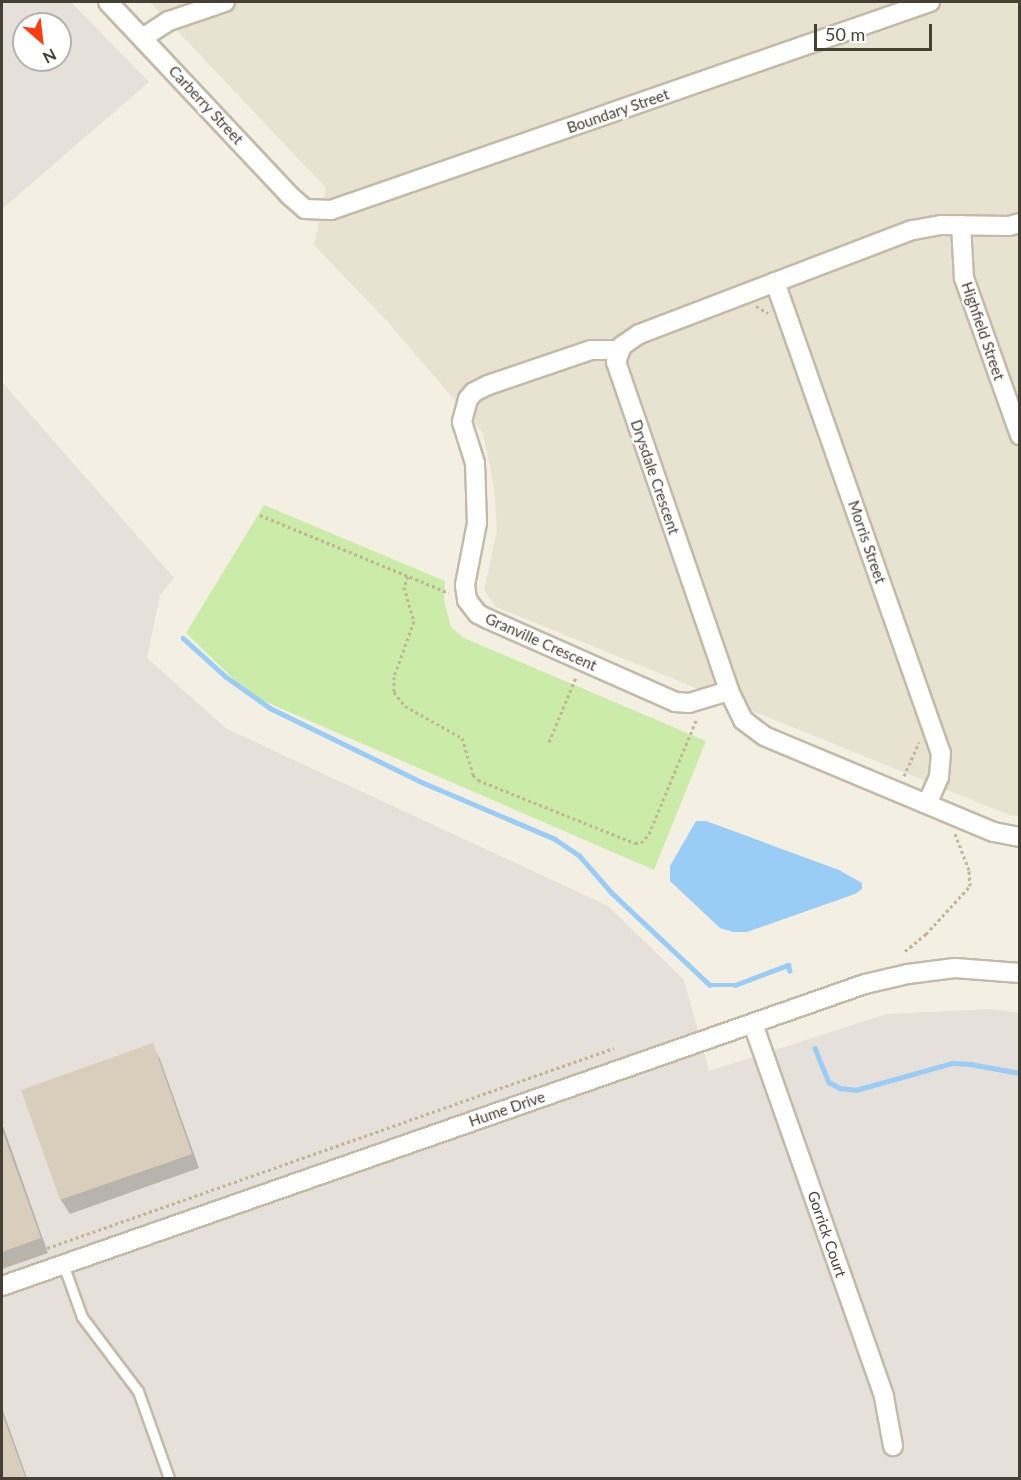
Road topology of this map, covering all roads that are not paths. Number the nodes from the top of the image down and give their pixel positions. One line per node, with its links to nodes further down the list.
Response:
1 (108, 2): 4 (street, Carberry Street)
2 (225, 2): 4 (street)
3 (930, 2): 5 (street, Boundary Street)
4 (144, 37): 5 (street, Carberry Street)
5 (305, 209)
6 (1020, 223): 7 (street)
7 (961, 225): 8 (street); 10 (street, Highfield Street)
8 (776, 282): 9 (street); 12 (street, Morris Street)
9 (619, 350): 11 (street, Drysdale Crescent); 11 (street, Granville Crescent)
10 (1020, 435)
11 (729, 691): 12 (street, Drysdale Crescent)
12 (928, 802): 13 (street, Drysdale Crescent)
13 (1020, 837)
14 (1020, 973): 15 (street, Hume Drive)
15 (753, 1024): 16 (street, Hume Drive); 18 (street, Gorrick Court)
16 (63, 1264): 17 (street, Hume Drive); 19 (lane)
17 (2, 1286)
18 (893, 1446)
19 (169, 1479)

